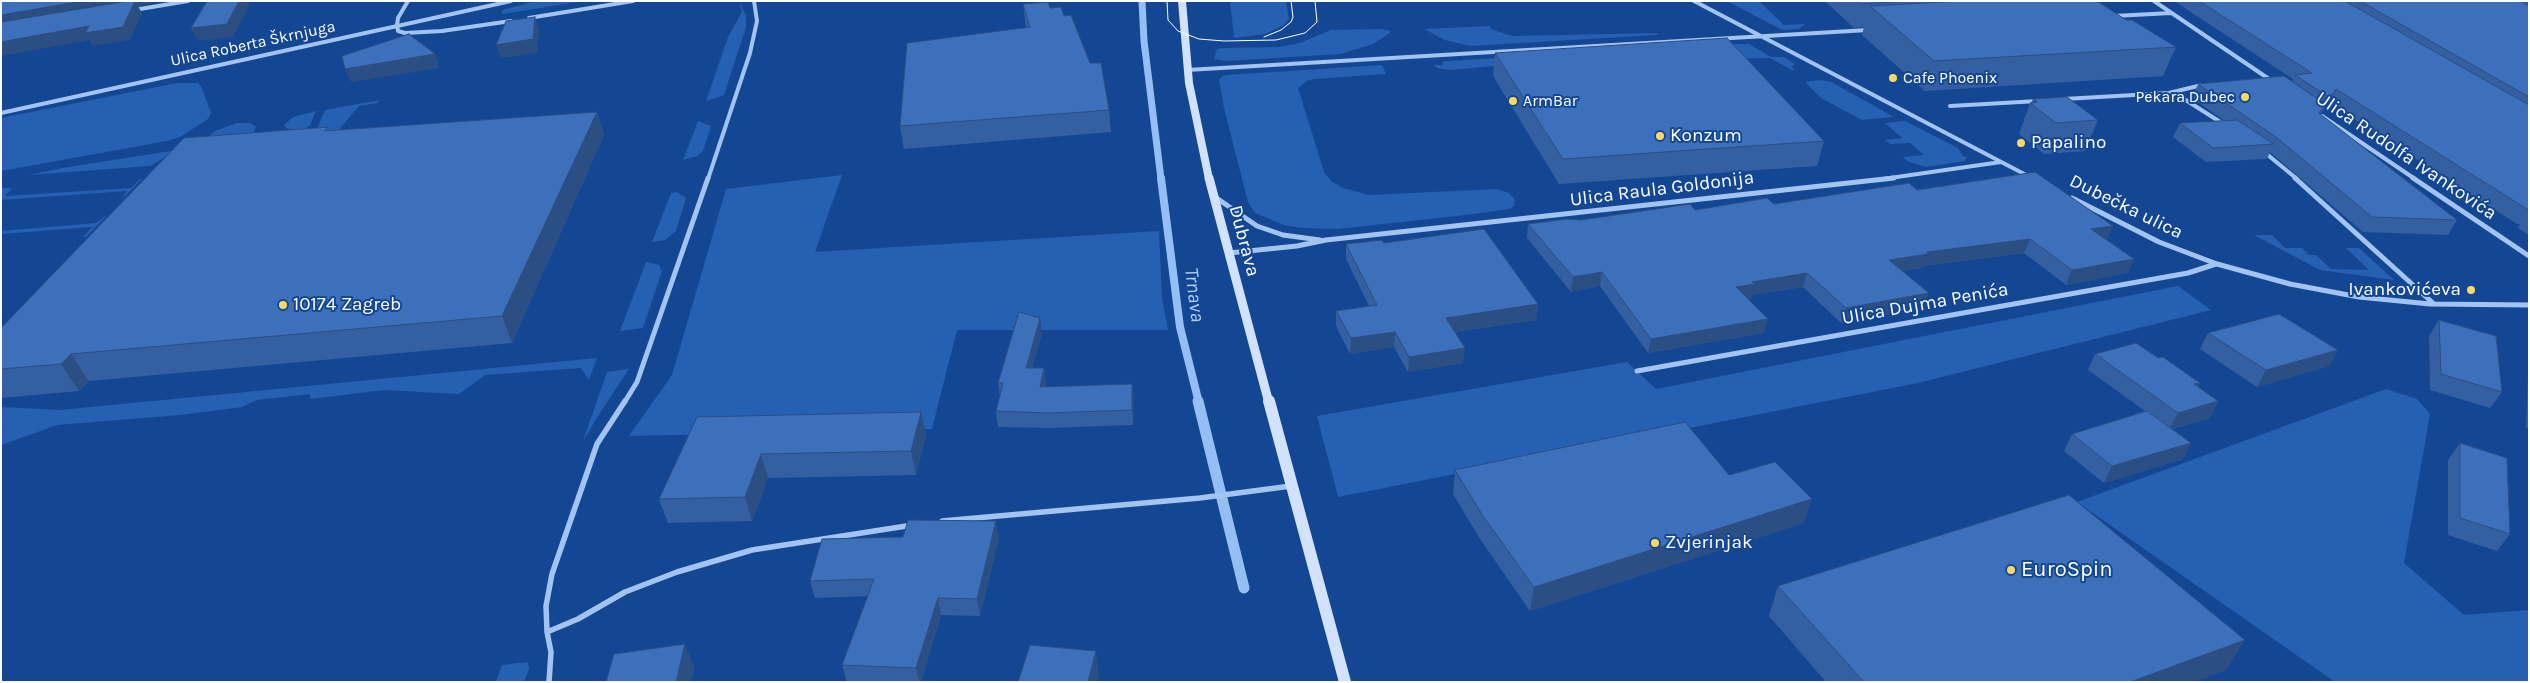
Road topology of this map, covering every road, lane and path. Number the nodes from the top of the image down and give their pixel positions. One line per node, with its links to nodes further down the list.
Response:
1 (188, 1): 9 (street)
2 (408, 1): 12 (street)
3 (511, 1): 12 (street, Ulica Roberta Škrnjuga)
4 (633, 1): 12 (street)
5 (754, 1): 42 (street)
6 (1182, 1): 15 (main road, Dubrava)
7 (1694, 1): 14 (street)
8 (2154, 1): 10 (street)
9 (127, 12)
10 (2170, 13): 11 (street); 16 (street)
11 (2106, 17)
12 (397, 26): 25 (street, Ulica Roberta Škrnjuga)
13 (1873, 30): 14 (street)
14 (1760, 35): 15 (street); 28 (street)
15 (1187, 70): 31 (main road, Dubrava)
16 (2268, 78): 17 (street); 18 (street)
17 (2261, 79)
18 (2276, 84)
19 (2205, 85): 20 (street)
20 (2173, 92): 21 (street); 26 (street)
21 (2059, 100)
22 (2039, 101): 23 (street)
23 (1950, 106)
24 (2316, 112): 34 (street, Ulica Rudolfa Ivankovića)
25 (1, 113)
26 (2229, 127)
27 (2260, 149): 36 (street)
28 (2002, 162): 29 (street); 32 (street, Ulica Raula Goldonija)
29 (2031, 177)
30 (2064, 194): 35 (street, Dubečka ulica)
31 (1213, 196): 32 (street, Ulica Raula Goldonija); 33 (main road, Dubrava)
32 (1326, 240): 33 (street, Ulica Raula Goldonija)
33 (1229, 253): 39 (main road, Dubrava)
34 (2529, 256)
35 (2217, 264): 36 (street, Dubečka ulica); 38 (street, Ulica Dujma Penića)
36 (2434, 304): 37 (street, Dubečka ulica)
37 (2529, 305)
38 (1637, 371)
39 (1292, 486): 40 (street); 44 (main road, Dubrava)
40 (939, 521)
41 (920, 524): 42 (street)
42 (547, 632): 43 (street)
43 (549, 682)
44 (1345, 682)

